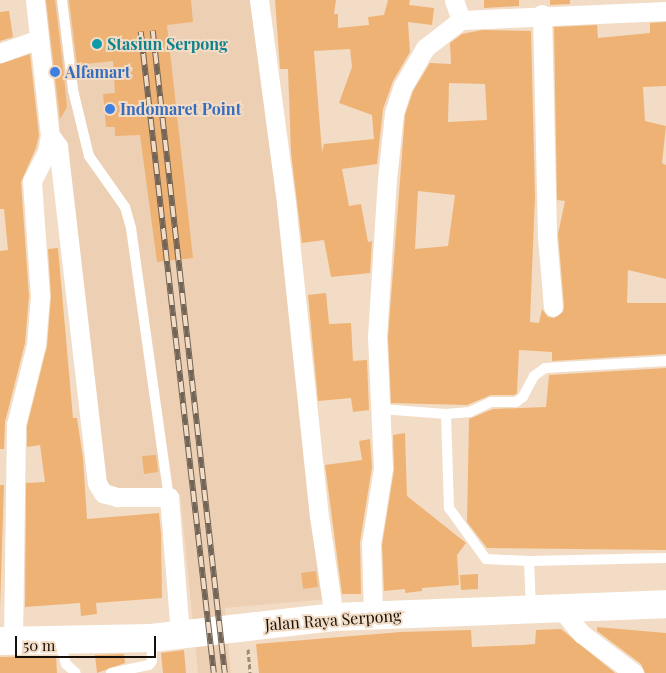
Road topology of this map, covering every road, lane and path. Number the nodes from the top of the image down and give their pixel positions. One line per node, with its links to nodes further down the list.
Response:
1 (35, 0): 8 (street)
2 (62, 0): 16 (lane)
3 (259, 0): 23 (street)
4 (454, 0): 7 (street)
5 (666, 11): 6 (street)
6 (542, 14): 7 (street); 11 (street)
7 (461, 20): 13 (street)
8 (39, 39): 9 (street); 10 (street)
9 (0, 53)
10 (50, 135): 15 (street); 16 (street)
11 (553, 307)
12 (666, 360): 14 (lane)
13 (381, 409): 14 (lane); 22 (street)
14 (446, 414): 18 (lane)
15 (8, 426): 26 (street)
16 (169, 497): 24 (street)
17 (666, 558): 18 (lane)
18 (529, 561): 21 (lane)
19 (666, 604): 20 (main road, Jalan Raya Serpong)
20 (560, 608): 21 (main road, Jalan Raya Serpong); 30 (street)
21 (531, 609): 22 (main road, Jalan Raya Serpong)
22 (373, 616): 23 (main road, Jalan Raya Serpong)
23 (334, 617): 24 (main road, Jalan Raya Serpong)
24 (180, 635): 25 (main road, Jalan Raya Serpong)
25 (151, 638): 27 (main road, Jalan Raya Serpong); 29 (lane)
26 (6, 641): 27 (main road, Jalan Raya Serpong)
27 (60, 641): 28 (lane)
28 (76, 673)
29 (112, 673)
30 (634, 673)

